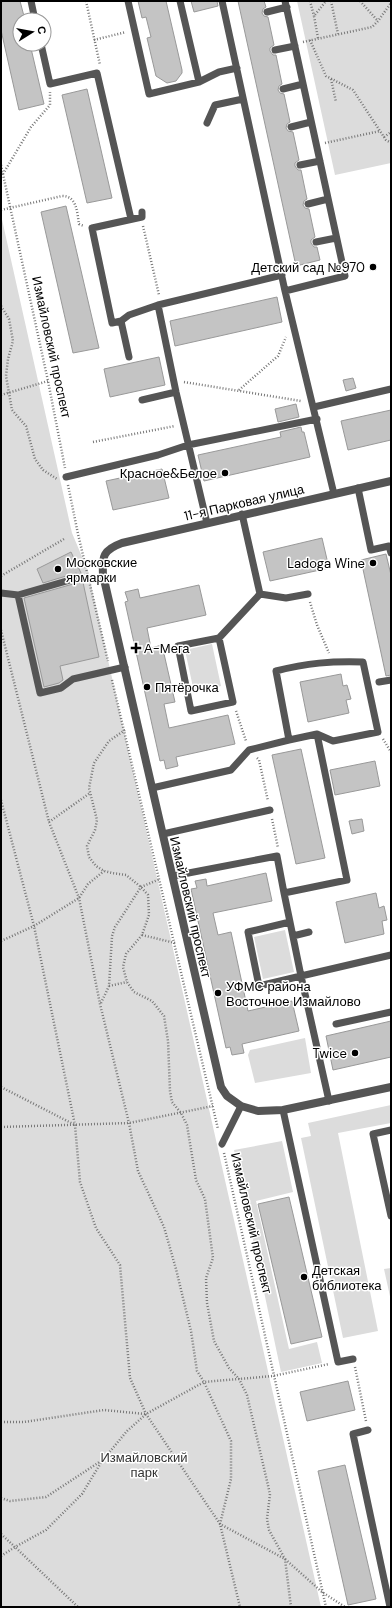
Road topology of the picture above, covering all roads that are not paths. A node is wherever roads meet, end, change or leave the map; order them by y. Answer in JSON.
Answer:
{"nodes":[{"id":1,"x":31,"y":1,"type":"edge"},
{"id":2,"x":128,"y":1,"type":"edge"},
{"id":3,"x":180,"y":1,"type":"edge"},
{"id":4,"x":222,"y":1,"type":"edge"},
{"id":5,"x":286,"y":4,"type":"edge"},
{"id":6,"x":33,"y":12,"type":"edge"},
{"id":7,"x":267,"y":12,"type":"dead end"},
{"id":8,"x":295,"y":45,"type":"junction"},
{"id":9,"x":275,"y":50,"type":"dead end"},
{"id":10,"x":43,"y":52,"type":"edge"},
{"id":11,"x":236,"y":68,"type":"junction"},
{"id":12,"x":199,"y":82,"type":"junction"},
{"id":13,"x":303,"y":84,"type":"junction"},
{"id":14,"x":283,"y":89,"type":"dead end"},
{"id":15,"x":243,"y":98,"type":"junction"},
{"id":16,"x":312,"y":122,"type":"junction"},
{"id":17,"x":207,"y":123,"type":"dead end"},
{"id":18,"x":292,"y":127,"type":"dead end"},
{"id":19,"x":320,"y":161,"type":"junction"},
{"id":20,"x":300,"y":165,"type":"dead end"},
{"id":21,"x":328,"y":199,"type":"junction"},
{"id":22,"x":308,"y":204,"type":"dead end"},
{"id":23,"x":142,"y":214,"type":"road end"},
{"id":24,"x":131,"y":220,"type":"junction"},
{"id":25,"x":336,"y":238,"type":"junction"},
{"id":26,"x":316,"y":242,"type":"dead end"},
{"id":27,"x":282,"y":275,"type":"junction"},
{"id":28,"x":285,"y":291,"type":"junction"},
{"id":29,"x":158,"y":306,"type":"junction"},
{"id":30,"x":121,"y":321,"type":"junction"},
{"id":31,"x":129,"y":357,"type":"dead end"},
{"id":32,"x":391,"y":389,"type":"edge"},
{"id":33,"x":176,"y":392,"type":"junction"},
{"id":34,"x":142,"y":400,"type":"dead end"},
{"id":35,"x":314,"y":405,"type":"junction"},
{"id":36,"x":317,"y":419,"type":"junction"},
{"id":37,"x":188,"y":445,"type":"junction"},
{"id":38,"x":66,"y":477,"type":"road end"},
{"id":39,"x":391,"y":481,"type":"edge"},
{"id":40,"x":358,"y":488,"type":"junction"},
{"id":41,"x":334,"y":494,"type":"junction"},
{"id":42,"x":242,"y":514,"type":"junction"},
{"id":43,"x":207,"y":523,"type":"junction"},
{"id":44,"x":105,"y":552,"type":"joint"},
{"id":45,"x":391,"y":553,"type":"edge"},
{"id":46,"x":77,"y":578,"type":"dead end"},
{"id":47,"x":1,"y":593,"type":"edge"},
{"id":48,"x":260,"y":594,"type":"junction"},
{"id":49,"x":308,"y":594,"type":"road end"},
{"id":50,"x":18,"y":595,"type":"junction"},
{"id":51,"x":219,"y":638,"type":"junction"},
{"id":52,"x":125,"y":667,"type":"junction"},
{"id":53,"x":391,"y":680,"type":"edge"},
{"id":54,"x":379,"y":682,"type":"dead end"},
{"id":55,"x":318,"y":734,"type":"junction"},
{"id":56,"x":290,"y":740,"type":"junction"},
{"id":57,"x":152,"y":788,"type":"junction"},
{"id":58,"x":270,"y":810,"type":"road end"},
{"id":59,"x":163,"y":834,"type":"junction"},
{"id":60,"x":172,"y":876,"type":"junction"},
{"id":61,"x":284,"y":893,"type":"junction"},
{"id":62,"x":290,"y":922,"type":"junction"},
{"id":63,"x":309,"y":932,"type":"dead end"},
{"id":64,"x":293,"y":936,"type":"junction"},
{"id":65,"x":391,"y":956,"type":"edge"},
{"id":66,"x":301,"y":976,"type":"junction"},
{"id":67,"x":391,"y":1012,"type":"edge"},
{"id":68,"x":336,"y":1024,"type":"dead end"},
{"id":69,"x":391,"y":1088,"type":"edge"},
{"id":70,"x":329,"y":1101,"type":"junction"},
{"id":71,"x":241,"y":1106,"type":"junction"},
{"id":72,"x":283,"y":1110,"type":"junction"},
{"id":73,"x":391,"y":1130,"type":"edge"},
{"id":74,"x":222,"y":1144,"type":"road end"},
{"id":75,"x":391,"y":1216,"type":"edge"},
{"id":76,"x":353,"y":1359,"type":"road end"},
{"id":77,"x":368,"y":1430,"type":"road end"},
{"id":78,"x":390,"y":1607,"type":"edge"}],
"edges":[{"from":1,"to":6,"type":"lane"},
{"from":2,"to":12,"type":"lane"},
{"from":3,"to":12,"type":"lane"},
{"from":4,"to":11,"type":"lane"},
{"from":5,"to":7,"type":"lane"},
{"from":5,"to":8,"type":"lane"},
{"from":8,"to":9,"type":"lane"},
{"from":8,"to":13,"type":"lane"},
{"from":10,"to":24,"type":"lane"},
{"from":11,"to":12,"type":"lane"},
{"from":11,"to":15,"type":"lane"},
{"from":13,"to":14,"type":"lane"},
{"from":13,"to":16,"type":"lane"},
{"from":15,"to":17,"type":"lane"},
{"from":15,"to":27,"type":"lane"},
{"from":16,"to":18,"type":"lane"},
{"from":16,"to":19,"type":"lane"},
{"from":19,"to":20,"type":"lane"},
{"from":19,"to":21,"type":"lane"},
{"from":21,"to":22,"type":"lane"},
{"from":21,"to":25,"type":"lane"},
{"from":23,"to":24,"type":"lane"},
{"from":24,"to":30,"type":"lane"},
{"from":25,"to":26,"type":"lane"},
{"from":25,"to":28,"type":"lane"},
{"from":27,"to":28,"type":"lane"},
{"from":27,"to":29,"type":"lane"},
{"from":28,"to":35,"type":"lane"},
{"from":29,"to":30,"type":"lane"},
{"from":29,"to":33,"type":"lane"},
{"from":30,"to":31,"type":"lane"},
{"from":32,"to":35,"type":"lane"},
{"from":33,"to":34,"type":"lane"},
{"from":33,"to":37,"type":"lane"},
{"from":35,"to":36,"type":"lane"},
{"from":36,"to":37,"type":"lane"},
{"from":36,"to":41,"type":"lane"},
{"from":37,"to":38,"type":"lane"},
{"from":37,"to":43,"type":"lane"},
{"from":39,"to":40,"type":"street","name":"11-я Парковая улица"},
{"from":40,"to":41,"type":"street","name":"11-я Парковая улица"},
{"from":40,"to":45,"type":"lane"},
{"from":41,"to":42,"type":"street","name":"11-я Парковая улица"},
{"from":42,"to":43,"type":"street","name":"11-я Парковая улица"},
{"from":42,"to":48,"type":"lane"},
{"from":43,"to":44,"type":"street","name":"11-я Парковая улица"},
{"from":44,"to":52,"type":"street","name":"Измайловский проспект"},
{"from":46,"to":50,"type":"lane"},
{"from":47,"to":50,"type":"lane"},
{"from":48,"to":49,"type":"lane"},
{"from":48,"to":51,"type":"lane"},
{"from":50,"to":52,"type":"lane"},
{"from":51,"to":51,"type":"lane"},
{"from":52,"to":57,"type":"street","name":"Измайловский проспект"},
{"from":53,"to":54,"type":"lane"},
{"from":55,"to":56,"type":"lane"},
{"from":55,"to":56,"type":"lane"},
{"from":55,"to":61,"type":"lane"},
{"from":56,"to":57,"type":"lane"},
{"from":57,"to":59,"type":"street","name":"Измайловский проспект"},
{"from":58,"to":59,"type":"lane"},
{"from":59,"to":60,"type":"street","name":"Измайловский проспект"},
{"from":60,"to":61,"type":"lane"},
{"from":60,"to":71,"type":"street","name":"Измайловский проспект"},
{"from":61,"to":62,"type":"lane"},
{"from":62,"to":64,"type":"lane"},
{"from":62,"to":66,"type":"lane"},
{"from":63,"to":64,"type":"lane"},
{"from":64,"to":66,"type":"lane"},
{"from":65,"to":66,"type":"lane"},
{"from":66,"to":70,"type":"lane"},
{"from":67,"to":68,"type":"lane"},
{"from":69,"to":70,"type":"street"},
{"from":70,"to":72,"type":"street"},
{"from":71,"to":72,"type":"street"},
{"from":71,"to":74,"type":"lane","name":"Измайловский проспект"},
{"from":72,"to":76,"type":"lane"},
{"from":73,"to":75,"type":"lane"},
{"from":77,"to":78,"type":"lane"}]}
